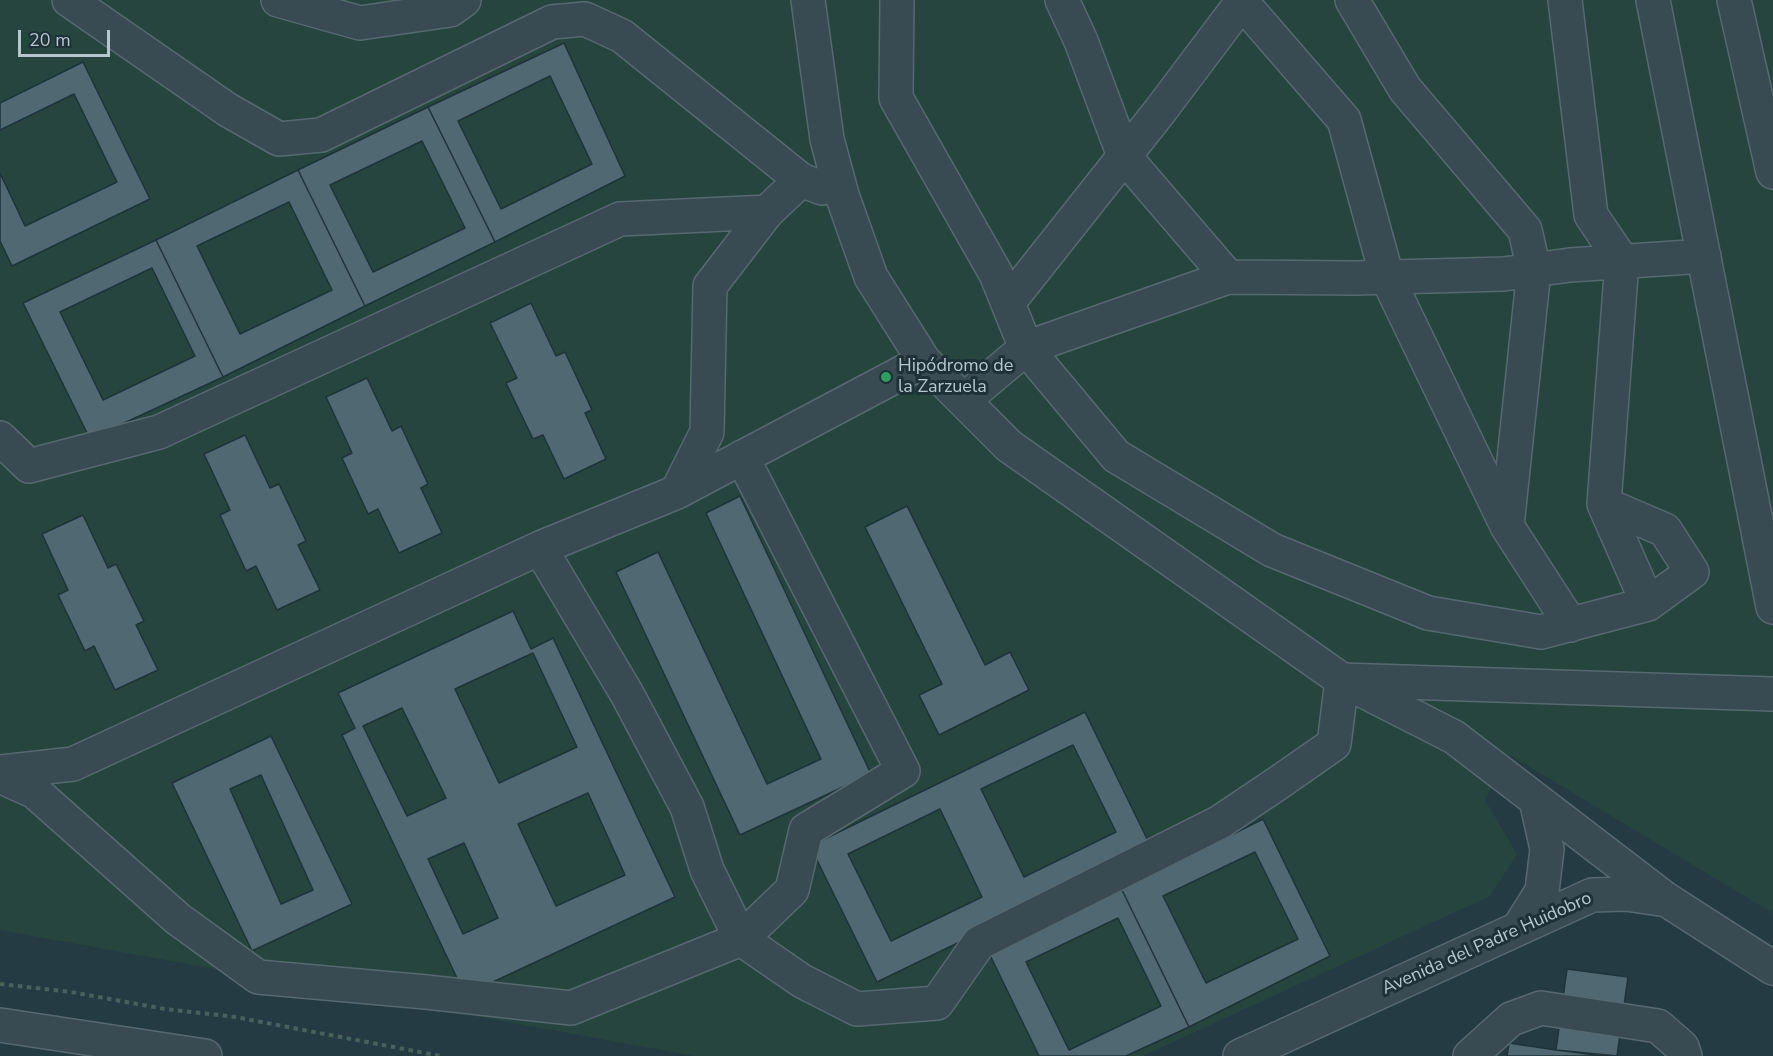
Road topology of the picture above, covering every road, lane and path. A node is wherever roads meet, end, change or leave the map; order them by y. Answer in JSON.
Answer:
{"nodes":[{"id":1,"x":69,"y":0,"type":"edge"},
{"id":2,"x":278,"y":0,"type":"edge"},
{"id":3,"x":464,"y":0,"type":"edge"},
{"id":4,"x":808,"y":0,"type":"edge"},
{"id":5,"x":897,"y":0,"type":"edge"},
{"id":6,"x":1062,"y":0,"type":"edge"},
{"id":7,"x":1352,"y":0,"type":"edge"},
{"id":8,"x":1565,"y":0,"type":"edge"},
{"id":9,"x":1653,"y":0,"type":"edge"},
{"id":10,"x":1734,"y":0,"type":"edge"},
{"id":11,"x":1241,"y":1,"type":"edge"},
{"id":12,"x":1124,"y":156,"type":"junction"},
{"id":13,"x":1773,"y":171,"type":"edge"},
{"id":14,"x":801,"y":180,"type":"junction"},
{"id":15,"x":842,"y":195,"type":"junction"},
{"id":16,"x":767,"y":212,"type":"junction"},
{"id":17,"x":1704,"y":256,"type":"junction"},
{"id":18,"x":1622,"y":261,"type":"junction"},
{"id":19,"x":1534,"y":270,"type":"junction"},
{"id":20,"x":1228,"y":277,"type":"junction"},
{"id":21,"x":1387,"y":277,"type":"junction"},
{"id":22,"x":1008,"y":303,"type":"junction"},
{"id":23,"x":1026,"y":348,"type":"junction"},
{"id":24,"x":924,"y":361,"type":"junction"},
{"id":25,"x":964,"y":400,"type":"junction"},
{"id":26,"x":0,"y":438,"type":"edge"},
{"id":27,"x":742,"y":457,"type":"junction"},
{"id":28,"x":677,"y":492,"type":"junction"},
{"id":29,"x":1604,"y":504,"type":"junction"},
{"id":30,"x":1507,"y":526,"type":"junction"},
{"id":31,"x":540,"y":548,"type":"junction"},
{"id":32,"x":1648,"y":604,"type":"junction"},
{"id":33,"x":1773,"y":607,"type":"edge"},
{"id":34,"x":1571,"y":625,"type":"junction"},
{"id":35,"x":1342,"y":680,"type":"junction"},
{"id":36,"x":1773,"y":694,"type":"edge"},
{"id":37,"x":0,"y":774,"type":"edge"},
{"id":38,"x":1536,"y":800,"type":"junction"},
{"id":39,"x":1667,"y":900,"type":"junction"},
{"id":40,"x":1520,"y":926,"type":"junction"},
{"id":41,"x":741,"y":939,"type":"junction"},
{"id":42,"x":1770,"y":968,"type":"edge"},
{"id":43,"x":0,"y":984,"type":"edge"},
{"id":44,"x":1387,"y":988,"type":"junction"},
{"id":45,"x":0,"y":1025,"type":"edge"},
{"id":46,"x":205,"y":1056,"type":"edge"},
{"id":47,"x":441,"y":1056,"type":"edge"},
{"id":48,"x":1240,"y":1056,"type":"edge"},
{"id":49,"x":1260,"y":1056,"type":"edge"},
{"id":50,"x":1470,"y":1056,"type":"edge"},
{"id":51,"x":1685,"y":1056,"type":"edge"}],
"edges":[{"from":1,"to":14,"type":"street"},
{"from":2,"to":3,"type":"street"},
{"from":4,"to":15,"type":"street"},
{"from":5,"to":22,"type":"street"},
{"from":6,"to":12,"type":"street"},
{"from":7,"to":19,"type":"street"},
{"from":8,"to":18,"type":"street"},
{"from":9,"to":17,"type":"street"},
{"from":10,"to":13,"type":"street"},
{"from":11,"to":12,"type":"street"},
{"from":11,"to":21,"type":"street"},
{"from":12,"to":20,"type":"street"},
{"from":12,"to":22,"type":"street"},
{"from":14,"to":15,"type":"street"},
{"from":14,"to":16,"type":"street"},
{"from":15,"to":24,"type":"street"},
{"from":16,"to":26,"type":"street"},
{"from":16,"to":28,"type":"street"},
{"from":17,"to":18,"type":"street"},
{"from":17,"to":33,"type":"street"},
{"from":18,"to":19,"type":"street"},
{"from":18,"to":29,"type":"street"},
{"from":19,"to":21,"type":"street"},
{"from":19,"to":30,"type":"street"},
{"from":20,"to":21,"type":"street"},
{"from":20,"to":23,"type":"street"},
{"from":21,"to":30,"type":"street"},
{"from":22,"to":23,"type":"street"},
{"from":23,"to":25,"type":"street"},
{"from":23,"to":34,"type":"street"},
{"from":24,"to":25,"type":"street"},
{"from":24,"to":27,"type":"street"},
{"from":25,"to":35,"type":"street"},
{"from":27,"to":28,"type":"street"},
{"from":27,"to":41,"type":"street"},
{"from":28,"to":31,"type":"street"},
{"from":29,"to":32,"type":"street"},
{"from":29,"to":32,"type":"street"},
{"from":30,"to":34,"type":"street"},
{"from":31,"to":37,"type":"street"},
{"from":31,"to":41,"type":"street"},
{"from":32,"to":34,"type":"street"},
{"from":35,"to":36,"type":"street"},
{"from":35,"to":38,"type":"street"},
{"from":35,"to":41,"type":"street"},
{"from":37,"to":41,"type":"street"},
{"from":38,"to":39,"type":"street"},
{"from":38,"to":40,"type":"street"},
{"from":39,"to":40,"type":"street","name":"Avenida del Padre Huidobro"},
{"from":39,"to":42,"type":"street","name":"Avenida del Padre Huidobro"},
{"from":40,"to":44,"type":"street","name":"Avenida del Padre Huidobro"},
{"from":43,"to":47,"type":"path"},
{"from":44,"to":48,"type":"street","name":"Avenida del Padre Huidobro"},
{"from":44,"to":49,"type":"street"},
{"from":45,"to":46,"type":"street"},
{"from":50,"to":51,"type":"street"}]}
